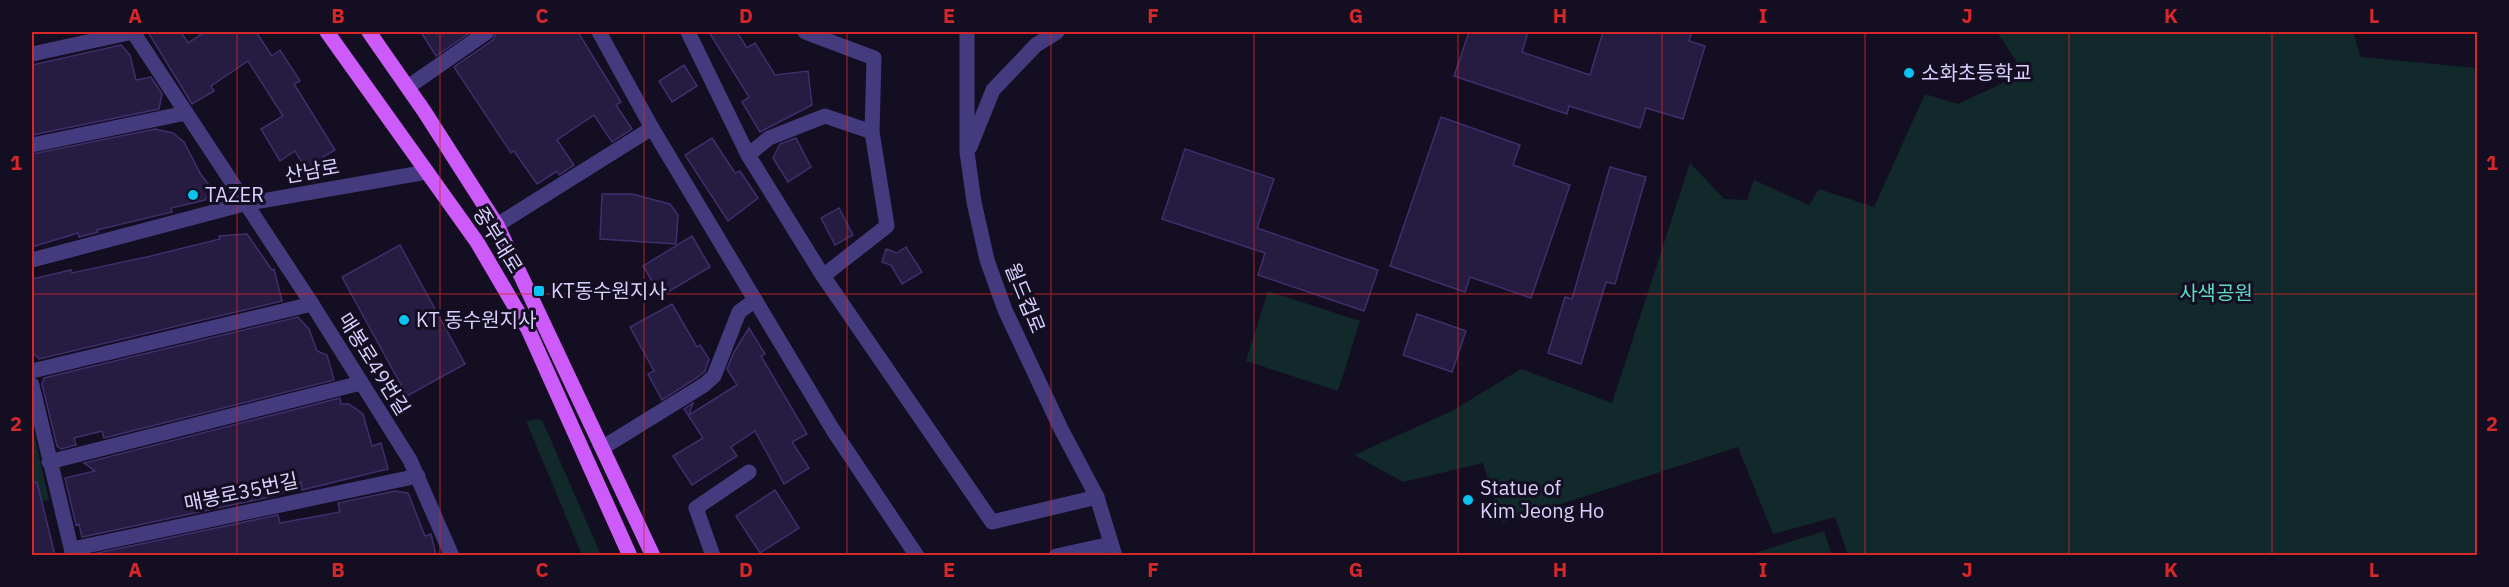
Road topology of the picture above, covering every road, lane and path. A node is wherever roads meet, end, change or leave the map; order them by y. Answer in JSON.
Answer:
{"nodes":[{"id":1,"x":133,"y":32,"type":"edge"},
{"id":2,"x":327,"y":32,"type":"edge"},
{"id":3,"x":369,"y":32,"type":"edge"},
{"id":4,"x":487,"y":32,"type":"edge"},
{"id":5,"x":600,"y":32,"type":"edge"},
{"id":6,"x":688,"y":32,"type":"edge"},
{"id":7,"x":805,"y":32,"type":"edge"},
{"id":8,"x":1057,"y":32,"type":"edge"},
{"id":9,"x":969,"y":34,"type":"edge"},
{"id":10,"x":32,"y":54,"type":"edge"},
{"id":11,"x":408,"y":87,"type":"junction"},
{"id":12,"x":186,"y":113,"type":"junction"},
{"id":13,"x":652,"y":128,"type":"junction"},
{"id":14,"x":872,"y":132,"type":"junction"},
{"id":15,"x":32,"y":145,"type":"edge"},
{"id":16,"x":967,"y":152,"type":"junction"},
{"id":17,"x":748,"y":155,"type":"junction"},
{"id":18,"x":427,"y":172,"type":"junction"},
{"id":19,"x":244,"y":204,"type":"junction"},
{"id":20,"x":497,"y":225,"type":"junction"},
{"id":21,"x":32,"y":260,"type":"edge"},
{"id":22,"x":824,"y":276,"type":"junction"},
{"id":23,"x":755,"y":300,"type":"junction"},
{"id":24,"x":312,"y":304,"type":"junction"},
{"id":25,"x":32,"y":371,"type":"edge"},
{"id":26,"x":361,"y":382,"type":"junction"},
{"id":27,"x":32,"y":385,"type":"edge"},
{"id":28,"x":602,"y":448,"type":"junction"},
{"id":29,"x":50,"y":462,"type":"junction"},
{"id":30,"x":749,"y":472,"type":"dead end"},
{"id":31,"x":418,"y":476,"type":"junction"},
{"id":32,"x":1097,"y":497,"type":"junction"},
{"id":33,"x":1113,"y":550,"type":"edge"},
{"id":34,"x":73,"y":552,"type":"edge"},
{"id":35,"x":452,"y":555,"type":"edge"},
{"id":36,"x":630,"y":555,"type":"edge"},
{"id":37,"x":653,"y":555,"type":"edge"},
{"id":38,"x":713,"y":555,"type":"edge"},
{"id":39,"x":917,"y":555,"type":"edge"},
{"id":40,"x":1056,"y":555,"type":"edge"}],
"edges":[{"from":1,"to":10,"type":"street"},
{"from":1,"to":12,"type":"street","name":"매봉로49번길"},
{"from":2,"to":18,"type":"main road","name":"중부대로"},
{"from":3,"to":11,"type":"main road","name":"중부대로"},
{"from":4,"to":11,"type":"street"},
{"from":5,"to":13,"type":"street"},
{"from":6,"to":17,"type":"street"},
{"from":7,"to":14,"type":"street"},
{"from":8,"to":16,"type":"street"},
{"from":9,"to":16,"type":"street","name":"월드컵로"},
{"from":11,"to":20,"type":"main road","name":"중부대로"},
{"from":12,"to":15,"type":"street"},
{"from":12,"to":19,"type":"street","name":"매봉로49번길"},
{"from":13,"to":20,"type":"street"},
{"from":13,"to":23,"type":"street"},
{"from":14,"to":17,"type":"street"},
{"from":14,"to":22,"type":"street"},
{"from":16,"to":32,"type":"street","name":"월드컵로"},
{"from":17,"to":22,"type":"street"},
{"from":18,"to":19,"type":"street","name":"산남로"},
{"from":18,"to":36,"type":"main road","name":"중부대로"},
{"from":19,"to":21,"type":"street","name":"산남로"},
{"from":19,"to":24,"type":"street","name":"매봉로49번길"},
{"from":20,"to":28,"type":"main road","name":"중부대로"},
{"from":22,"to":32,"type":"street"},
{"from":23,"to":28,"type":"street"},
{"from":23,"to":39,"type":"street"},
{"from":24,"to":25,"type":"street"},
{"from":24,"to":26,"type":"street","name":"매봉로49번길"},
{"from":26,"to":29,"type":"street"},
{"from":26,"to":31,"type":"street","name":"매봉로49번길"},
{"from":27,"to":29,"type":"street","name":"매봉로35번길"},
{"from":28,"to":37,"type":"main road","name":"중부대로"},
{"from":29,"to":34,"type":"street","name":"매봉로35번길"},
{"from":30,"to":38,"type":"street"},
{"from":31,"to":34,"type":"street","name":"매봉로35번길"},
{"from":31,"to":35,"type":"street","name":"매봉로49번길"},
{"from":32,"to":33,"type":"street","name":"월드컵로"},
{"from":33,"to":40,"type":"street"}]}
